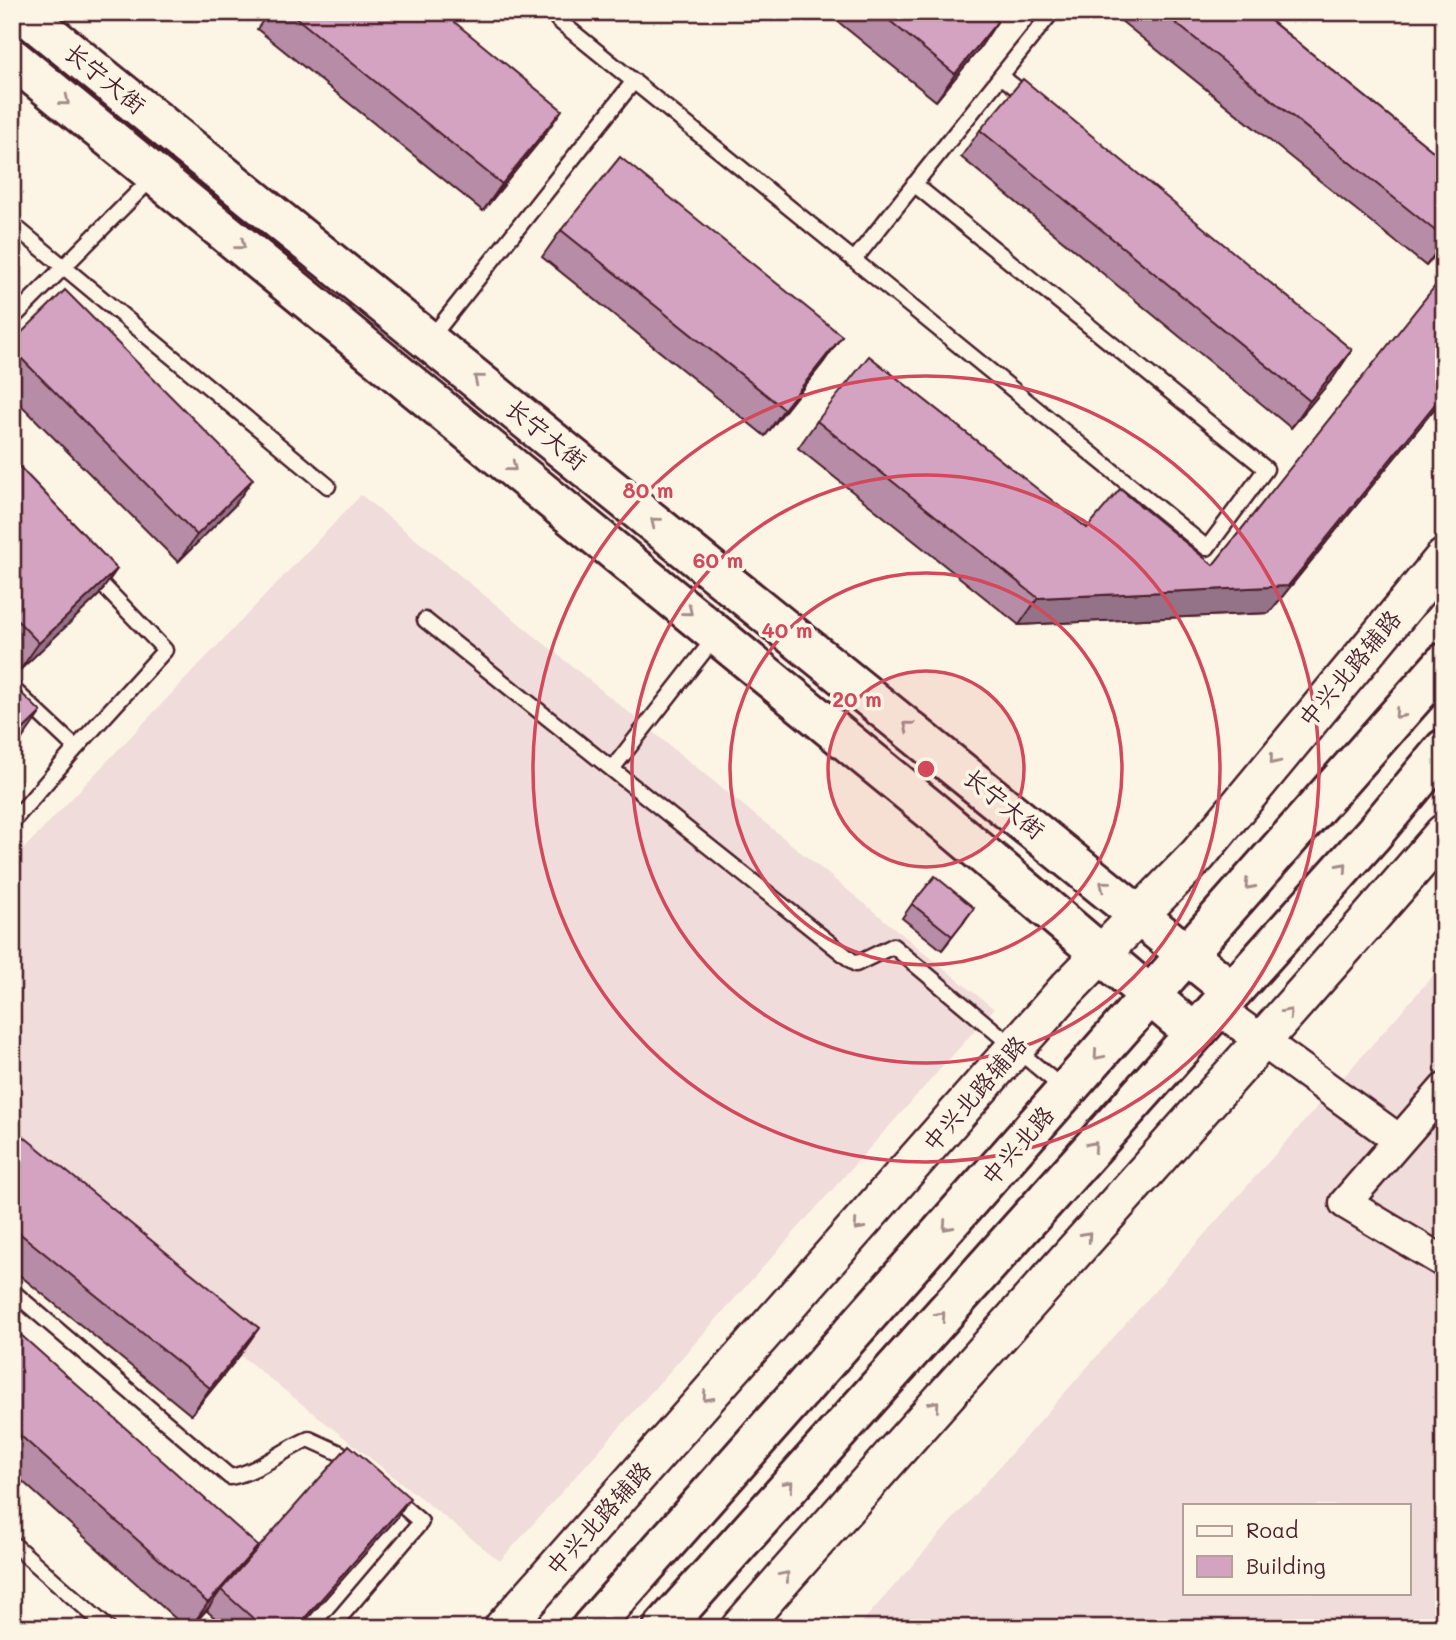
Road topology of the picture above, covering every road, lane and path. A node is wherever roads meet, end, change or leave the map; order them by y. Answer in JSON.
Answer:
{"nodes":[{"id":1,"x":22,"y":12,"type":"edge"},
{"id":2,"x":553,"y":12,"type":"edge"},
{"id":3,"x":1052,"y":12,"type":"edge"},
{"id":4,"x":12,"y":58,"type":"edge"},
{"id":5,"x":1001,"y":76,"type":"junction"},
{"id":6,"x":634,"y":81,"type":"junction"},
{"id":7,"x":1043,"y":110,"type":"edge"},
{"id":8,"x":155,"y":174,"type":"junction"},
{"id":9,"x":914,"y":184,"type":"junction"},
{"id":10,"x":12,"y":224,"type":"edge"},
{"id":11,"x":854,"y":260,"type":"junction"},
{"id":12,"x":65,"y":267,"type":"junction"},
{"id":13,"x":12,"y":319,"type":"edge"},
{"id":14,"x":429,"y":340,"type":"junction"},
{"id":15,"x":328,"y":486,"type":"dead end"},
{"id":16,"x":1444,"y":558,"type":"edge"},
{"id":17,"x":79,"y":561,"type":"edge"},
{"id":18,"x":425,"y":620,"type":"dead end"},
{"id":19,"x":717,"y":635,"type":"junction"},
{"id":20,"x":1444,"y":663,"type":"edge"},
{"id":21,"x":12,"y":688,"type":"edge"},
{"id":22,"x":76,"y":748,"type":"junction"},
{"id":23,"x":1444,"y":749,"type":"edge"},
{"id":24,"x":612,"y":769,"type":"junction"},
{"id":25,"x":12,"y":822,"type":"edge"},
{"id":26,"x":1444,"y":833,"type":"edge"},
{"id":27,"x":1139,"y":913,"type":"junction"},
{"id":28,"x":1101,"y":953,"type":"junction"},
{"id":29,"x":1188,"y":953,"type":"junction"},
{"id":30,"x":1151,"y":995,"type":"junction"},
{"id":31,"x":1214,"y":1011,"type":"junction"},
{"id":32,"x":1263,"y":1042,"type":"junction"},
{"id":33,"x":1015,"y":1048,"type":"junction"},
{"id":34,"x":1444,"y":1089,"type":"edge"},
{"id":35,"x":1066,"y":1091,"type":"junction"},
{"id":36,"x":1399,"y":1140,"type":"junction"},
{"id":37,"x":1444,"y":1262,"type":"edge"},
{"id":38,"x":12,"y":1291,"type":"edge"},
{"id":39,"x":12,"y":1543,"type":"edge"},
{"id":40,"x":108,"y":1628,"type":"edge"},
{"id":41,"x":331,"y":1628,"type":"edge"},
{"id":42,"x":503,"y":1628,"type":"edge"},
{"id":43,"x":591,"y":1628,"type":"edge"},
{"id":44,"x":663,"y":1628,"type":"edge"},
{"id":45,"x":740,"y":1628,"type":"edge"}],
"edges":[{"from":1,"to":14,"type":"main road","name":"长宁大街"},
{"from":2,"to":6,"type":"lane"},
{"from":3,"to":5,"type":"lane"},
{"from":4,"to":8,"type":"main road","name":"长宁大街","one_way":true},
{"from":5,"to":7,"type":"lane"},
{"from":5,"to":9,"type":"lane"},
{"from":6,"to":11,"type":"lane"},
{"from":6,"to":14,"type":"lane"},
{"from":8,"to":12,"type":"lane"},
{"from":8,"to":19,"type":"main road","name":"长宁大街","one_way":true},
{"from":9,"to":11,"type":"lane"},
{"from":9,"to":11,"type":"lane"},
{"from":10,"to":12,"type":"lane"},
{"from":12,"to":13,"type":"lane"},
{"from":12,"to":15,"type":"lane"},
{"from":27,"to":14,"type":"main road","name":"长宁大街","one_way":true},
{"from":16,"to":27,"type":"street","name":"中兴北路辅路","one_way":true},
{"from":17,"to":22,"type":"lane"},
{"from":18,"to":24,"type":"lane"},
{"from":19,"to":24,"type":"lane"},
{"from":19,"to":28,"type":"main road","name":"长宁大街"},
{"from":20,"to":29,"type":"main road","name":"中兴北路","one_way":true},
{"from":21,"to":22,"type":"lane"},
{"from":22,"to":25,"type":"lane"},
{"from":31,"to":23,"type":"main road","one_way":true},
{"from":24,"to":33,"type":"lane"},
{"from":32,"to":26,"type":"street","one_way":true},
{"from":27,"to":28,"type":"street","name":"中兴北路辅路"},
{"from":27,"to":29,"type":"main road","name":"长宁大街"},
{"from":28,"to":30,"type":"main road","name":"长宁大街"},
{"from":28,"to":33,"type":"street","name":"中兴北路辅路"},
{"from":29,"to":30,"type":"main road","name":"中兴北路"},
{"from":29,"to":31,"type":"main road","name":"长宁大街"},
{"from":30,"to":31,"type":"main road","name":"长宁大街"},
{"from":30,"to":35,"type":"main road","name":"中兴北路","one_way":true},
{"from":31,"to":32,"type":"street"},
{"from":44,"to":31,"type":"main road","one_way":true},
{"from":32,"to":36,"type":"street"},
{"from":45,"to":32,"type":"street","one_way":true},
{"from":33,"to":35,"type":"lane"},
{"from":33,"to":42,"type":"street","name":"中兴北路辅路","one_way":true},
{"from":34,"to":36,"type":"street"},
{"from":35,"to":43,"type":"main road","name":"中兴北路","one_way":true},
{"from":36,"to":37,"type":"street"},
{"from":38,"to":41,"type":"lane"},
{"from":39,"to":40,"type":"lane"}]}
